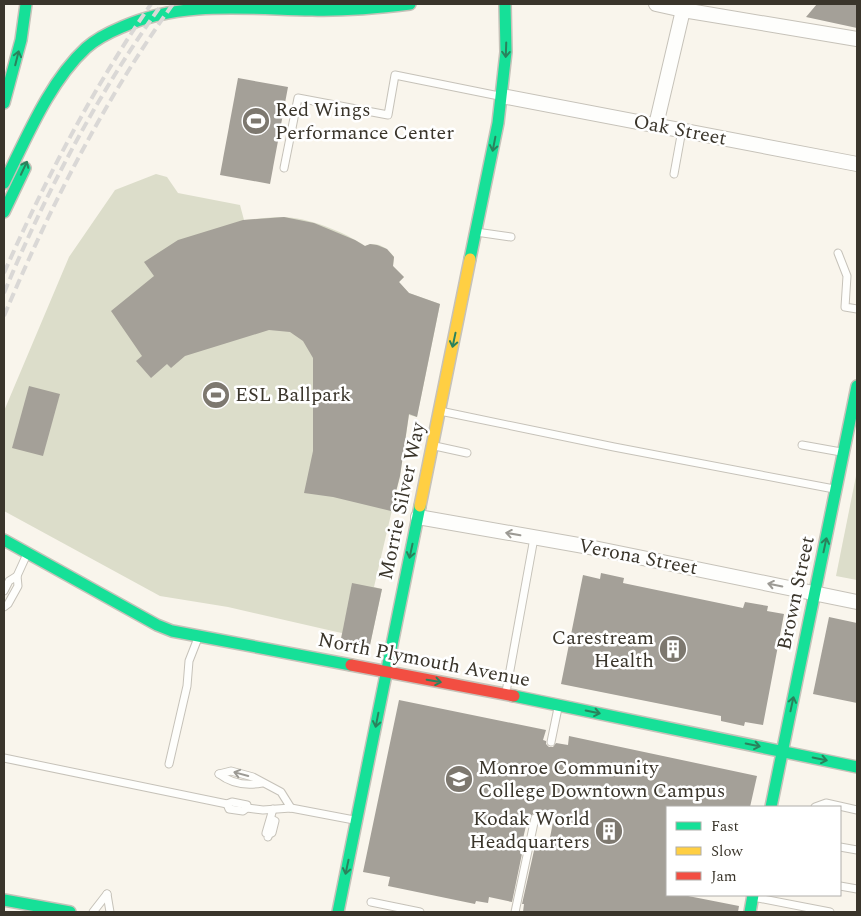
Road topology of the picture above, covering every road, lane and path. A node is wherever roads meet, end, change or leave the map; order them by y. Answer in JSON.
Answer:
{"nodes":[{"id":1,"x":410,"y":4,"type":"edge"},
{"id":2,"x":505,"y":4,"type":"edge"},
{"id":3,"x":656,"y":4,"type":"edge"},
{"id":4,"x":26,"y":8,"type":"edge"},
{"id":5,"x":683,"y":10,"type":"junction"},
{"id":6,"x":857,"y":39,"type":"edge"},
{"id":7,"x":87,"y":47,"type":"junction"},
{"id":8,"x":502,"y":96,"type":"junction"},
{"id":9,"x":4,"y":103,"type":"edge"},
{"id":10,"x":656,"y":125,"type":"junction"},
{"id":11,"x":682,"y":130,"type":"junction"},
{"id":12,"x":857,"y":164,"type":"edge"},
{"id":13,"x":284,"y":168,"type":"dead end"},
{"id":14,"x":674,"y":174,"type":"dead end"},
{"id":15,"x":4,"y":182,"type":"edge"},
{"id":16,"x":4,"y":212,"type":"edge"},
{"id":17,"x":476,"y":232,"type":"junction"},
{"id":18,"x":510,"y":237,"type":"dead end"},
{"id":19,"x":838,"y":253,"type":"dead end"},
{"id":20,"x":857,"y":309,"type":"edge"},
{"id":21,"x":857,"y":386,"type":"edge"},
{"id":22,"x":440,"y":410,"type":"junction"},
{"id":23,"x":802,"y":444,"type":"dead end"},
{"id":24,"x":433,"y":446,"type":"junction"},
{"id":25,"x":844,"y":452,"type":"junction"},
{"id":26,"x":466,"y":453,"type":"dead end"},
{"id":27,"x":836,"y":490,"type":"junction"},
{"id":28,"x":418,"y":517,"type":"junction"},
{"id":29,"x":534,"y":538,"type":"junction"},
{"id":30,"x":4,"y":540,"type":"edge"},
{"id":31,"x":27,"y":552,"type":"junction"},
{"id":32,"x":17,"y":576,"type":"junction"},
{"id":33,"x":4,"y":591,"type":"edge"},
{"id":34,"x":815,"y":593,"type":"junction"},
{"id":35,"x":857,"y":602,"type":"edge"},
{"id":36,"x":4,"y":607,"type":"edge"},
{"id":37,"x":198,"y":636,"type":"junction"},
{"id":38,"x":386,"y":672,"type":"junction"},
{"id":39,"x":506,"y":694,"type":"junction"},
{"id":40,"x":558,"y":705,"type":"junction"},
{"id":41,"x":551,"y":742,"type":"dead end"},
{"id":42,"x":782,"y":751,"type":"junction"},
{"id":43,"x":4,"y":758,"type":"edge"},
{"id":44,"x":169,"y":764,"type":"dead end"},
{"id":45,"x":857,"y":767,"type":"edge"},
{"id":46,"x":262,"y":783,"type":"junction"},
{"id":47,"x":771,"y":806,"type":"edge"},
{"id":48,"x":818,"y":806,"type":"edge"},
{"id":49,"x":839,"y":806,"type":"edge"},
{"id":50,"x":841,"y":806,"type":"edge"},
{"id":51,"x":291,"y":808,"type":"junction"},
{"id":52,"x":273,"y":809,"type":"junction"},
{"id":53,"x":857,"y":810,"type":"edge"},
{"id":54,"x":535,"y":818,"type":"dead end"},
{"id":55,"x":356,"y":821,"type":"junction"},
{"id":56,"x":268,"y":835,"type":"dead end"},
{"id":57,"x":841,"y":847,"type":"edge"},
{"id":58,"x":857,"y":850,"type":"edge"},
{"id":59,"x":841,"y":886,"type":"edge"},
{"id":60,"x":857,"y":889,"type":"edge"},
{"id":61,"x":753,"y":896,"type":"edge"},
{"id":62,"x":4,"y":900,"type":"edge"},
{"id":63,"x":371,"y":902,"type":"dead end"},
{"id":64,"x":70,"y":912,"type":"edge"},
{"id":65,"x":93,"y":912,"type":"edge"},
{"id":66,"x":110,"y":912,"type":"edge"},
{"id":67,"x":338,"y":912,"type":"edge"},
{"id":68,"x":420,"y":912,"type":"edge"},
{"id":69,"x":515,"y":912,"type":"edge"},
{"id":70,"x":750,"y":912,"type":"edge"},
{"id":71,"x":830,"y":912,"type":"edge"}],
"edges":[{"from":1,"to":7,"type":"main road"},
{"from":2,"to":8,"type":"main road","name":"Morrie Silver Way","one_way":true},
{"from":3,"to":5,"type":"street"},
{"from":9,"to":4,"type":"main road","one_way":true},
{"from":5,"to":6,"type":"street"},
{"from":5,"to":10,"type":"street"},
{"from":7,"to":15,"type":"main road"},
{"from":16,"to":7,"type":"main road","one_way":true},
{"from":8,"to":10,"type":"street","name":"Oak Street"},
{"from":8,"to":13,"type":"lane"},
{"from":8,"to":17,"type":"main road","name":"Morrie Silver Way","one_way":true},
{"from":10,"to":11,"type":"street","name":"Oak Street"},
{"from":11,"to":12,"type":"street","name":"Oak Street"},
{"from":11,"to":14,"type":"lane"},
{"from":17,"to":18,"type":"lane"},
{"from":17,"to":22,"type":"main road","name":"Morrie Silver Way","one_way":true},
{"from":19,"to":20,"type":"lane"},
{"from":21,"to":25,"type":"main road","name":"Brown Street"},
{"from":22,"to":24,"type":"main road","name":"Morrie Silver Way"},
{"from":22,"to":27,"type":"lane"},
{"from":23,"to":25,"type":"lane"},
{"from":24,"to":26,"type":"lane"},
{"from":24,"to":28,"type":"main road","name":"Morrie Silver Way"},
{"from":25,"to":27,"type":"main road","name":"Brown Street"},
{"from":34,"to":27,"type":"main road","name":"Brown Street","one_way":true},
{"from":29,"to":28,"type":"street","name":"Verona Street","one_way":true},
{"from":28,"to":38,"type":"main road","name":"Morrie Silver Way","one_way":true},
{"from":34,"to":29,"type":"street","name":"Verona Street","one_way":true},
{"from":29,"to":39,"type":"lane"},
{"from":30,"to":31,"type":"main road","name":"North Plymouth Avenue"},
{"from":31,"to":32,"type":"lane"},
{"from":31,"to":37,"type":"main road","name":"North Plymouth Avenue"},
{"from":32,"to":33,"type":"lane"},
{"from":32,"to":36,"type":"lane"},
{"from":34,"to":35,"type":"street","name":"Verona Street"},
{"from":42,"to":34,"type":"main road","name":"Brown Street","one_way":true},
{"from":37,"to":38,"type":"main road","name":"North Plymouth Avenue"},
{"from":37,"to":44,"type":"lane"},
{"from":38,"to":39,"type":"main road","name":"North Plymouth Avenue","one_way":true},
{"from":38,"to":55,"type":"main road","name":"Morrie Silver Way","one_way":true},
{"from":39,"to":40,"type":"main road","name":"North Plymouth Avenue"},
{"from":40,"to":41,"type":"lane"},
{"from":40,"to":42,"type":"main road","name":"North Plymouth Avenue","one_way":true},
{"from":42,"to":45,"type":"main road","name":"North Plymouth Avenue","one_way":true},
{"from":42,"to":47,"type":"main road","name":"Brown Street"},
{"from":43,"to":52,"type":"lane"},
{"from":46,"to":46,"type":"lane","one_way":true},
{"from":46,"to":51,"type":"lane"},
{"from":48,"to":49,"type":"lane"},
{"from":50,"to":53,"type":"lane"},
{"from":51,"to":52,"type":"lane"},
{"from":51,"to":55,"type":"lane"},
{"from":52,"to":56,"type":"lane"},
{"from":54,"to":69,"type":"lane"},
{"from":55,"to":67,"type":"main road","name":"Morrie Silver Way","one_way":true},
{"from":57,"to":58,"type":"lane"},
{"from":59,"to":60,"type":"lane"},
{"from":61,"to":70,"type":"main road"},
{"from":61,"to":71,"type":"lane"},
{"from":62,"to":64,"type":"main road"},
{"from":63,"to":68,"type":"lane"},
{"from":65,"to":66,"type":"lane"}]}
